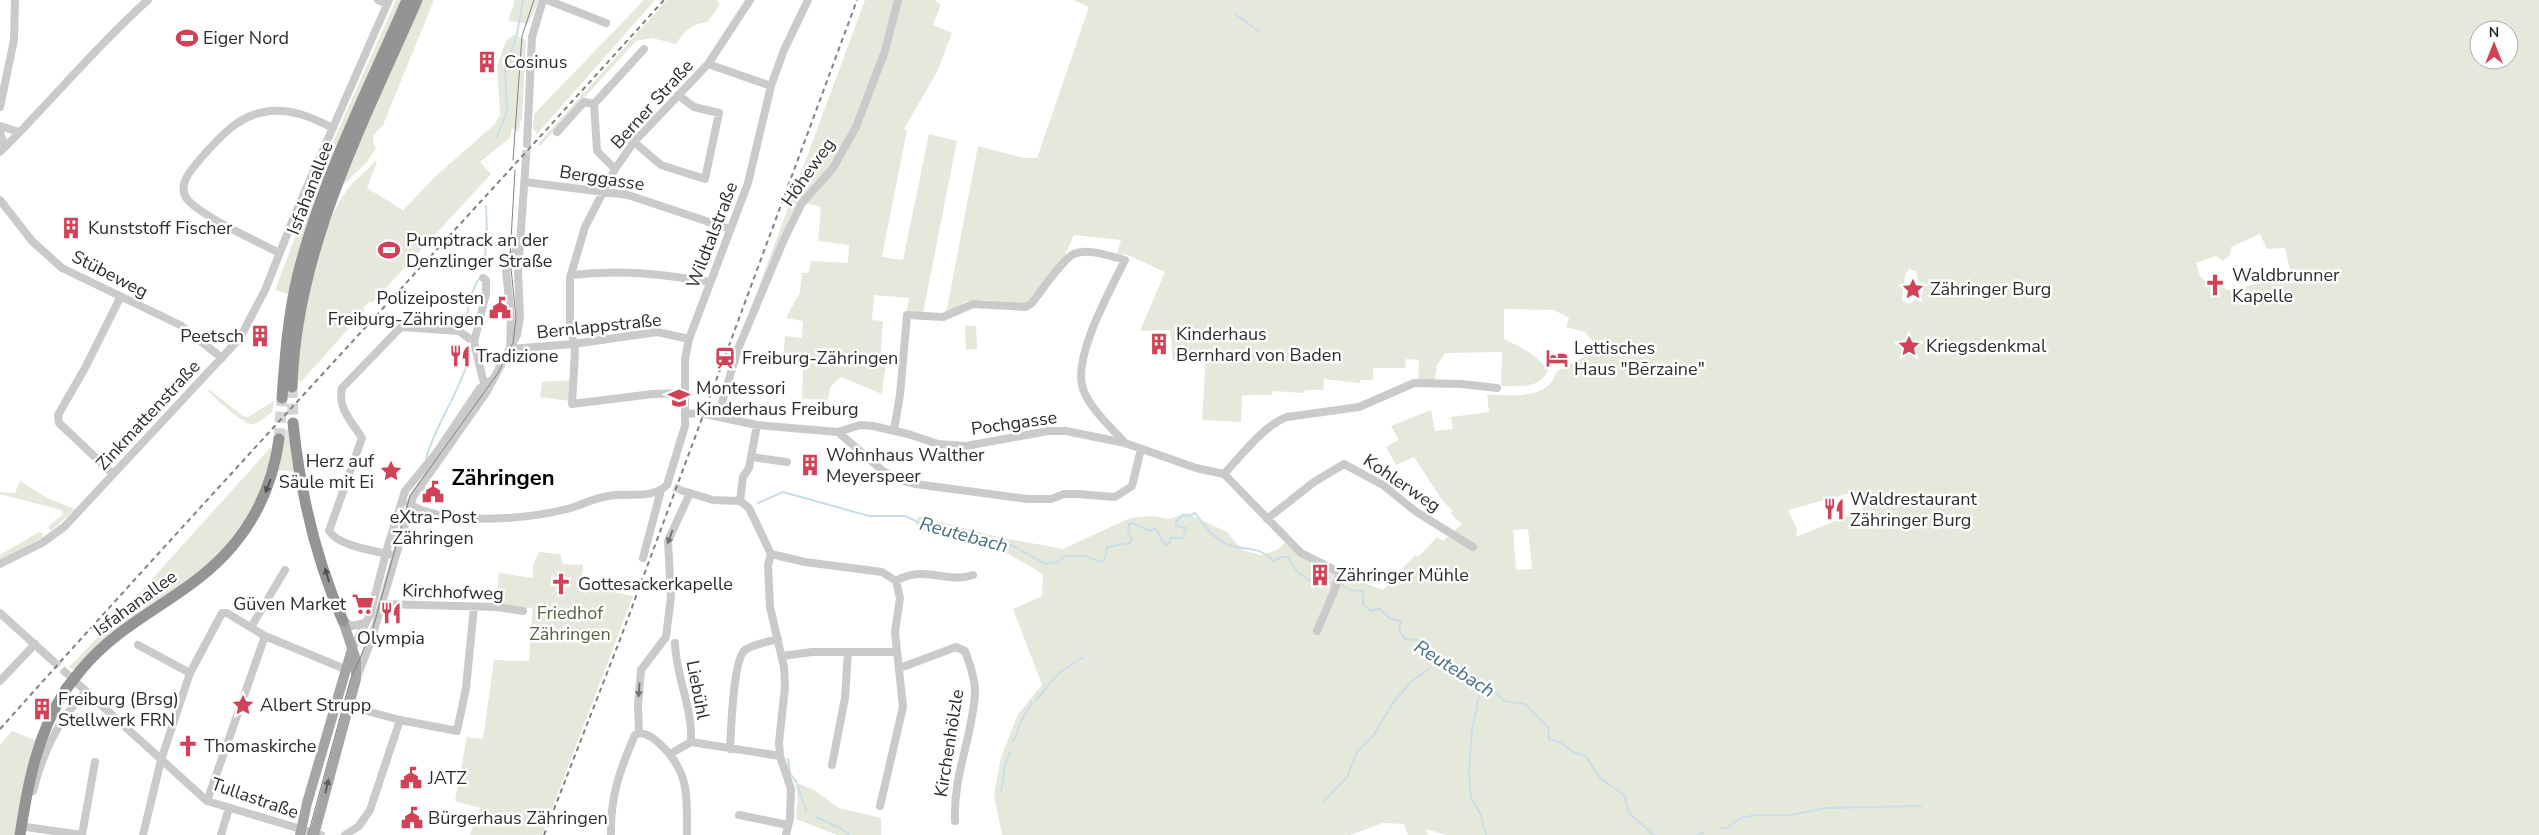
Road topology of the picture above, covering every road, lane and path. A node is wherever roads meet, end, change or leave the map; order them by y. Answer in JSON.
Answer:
{"nodes":[{"id":1,"x":15,"y":0,"type":"edge"},
{"id":2,"x":148,"y":0,"type":"edge"},
{"id":3,"x":378,"y":0,"type":"edge"},
{"id":4,"x":407,"y":0,"type":"edge"},
{"id":5,"x":417,"y":0,"type":"edge"},
{"id":6,"x":543,"y":0,"type":"edge"},
{"id":7,"x":548,"y":0,"type":"edge"},
{"id":8,"x":750,"y":0,"type":"edge"},
{"id":9,"x":808,"y":0,"type":"edge"},
{"id":10,"x":898,"y":0,"type":"edge"},
{"id":11,"x":388,"y":2,"type":"edge"},
{"id":12,"x":606,"y":23,"type":"dead end"},
{"id":13,"x":644,"y":49,"type":"dead end"},
{"id":14,"x":708,"y":64,"type":"junction"},
{"id":15,"x":771,"y":86,"type":"junction"},
{"id":16,"x":678,"y":95,"type":"junction"},
{"id":17,"x":594,"y":104,"type":"junction"},
{"id":18,"x":0,"y":107,"type":"edge"},
{"id":19,"x":30,"y":122,"type":"junction"},
{"id":20,"x":0,"y":126,"type":"edge"},
{"id":21,"x":333,"y":128,"type":"junction"},
{"id":22,"x":16,"y":131,"type":"junction"},
{"id":23,"x":557,"y":132,"type":"dead end"},
{"id":24,"x":0,"y":133,"type":"edge"},
{"id":25,"x":634,"y":142,"type":"junction"},
{"id":26,"x":527,"y":144,"type":"tunnel mouth"},
{"id":27,"x":2,"y":149,"type":"edge"},
{"id":28,"x":526,"y":158,"type":"tunnel mouth"},
{"id":29,"x":615,"y":169,"type":"junction"},
{"id":30,"x":525,"y":182,"type":"junction"},
{"id":31,"x":604,"y":190,"type":"junction"},
{"id":32,"x":0,"y":200,"type":"edge"},
{"id":33,"x":730,"y":229,"type":"junction"},
{"id":34,"x":520,"y":243,"type":"junction"},
{"id":35,"x":279,"y":253,"type":"junction"},
{"id":36,"x":507,"y":266,"type":"junction"},
{"id":37,"x":518,"y":272,"type":"junction"},
{"id":38,"x":570,"y":275,"type":"junction"},
{"id":39,"x":483,"y":278,"type":"dead end"},
{"id":40,"x":710,"y":282,"type":"junction"},
{"id":41,"x":120,"y":298,"type":"junction"},
{"id":42,"x":689,"y":339,"type":"junction"},
{"id":43,"x":474,"y":342,"type":"junction"},
{"id":44,"x":573,"y":344,"type":"junction"},
{"id":45,"x":510,"y":349,"type":"junction"},
{"id":46,"x":222,"y":358,"type":"junction"},
{"id":47,"x":292,"y":387,"type":"tunnel mouth"},
{"id":48,"x":1497,"y":388,"type":"dead end"},
{"id":49,"x":485,"y":389,"type":"junction"},
{"id":50,"x":686,"y":393,"type":"junction"},
{"id":51,"x":282,"y":398,"type":"tunnel mouth"},
{"id":52,"x":686,"y":414,"type":"junction"},
{"id":53,"x":718,"y":416,"type":"junction"},
{"id":54,"x":293,"y":423,"type":"tunnel mouth"},
{"id":55,"x":757,"y":425,"type":"junction"},
{"id":56,"x":894,"y":430,"type":"junction"},
{"id":57,"x":838,"y":432,"type":"junction"},
{"id":58,"x":279,"y":439,"type":"tunnel mouth"},
{"id":59,"x":1125,"y":443,"type":"junction"},
{"id":60,"x":1141,"y":449,"type":"junction"},
{"id":61,"x":752,"y":457,"type":"junction"},
{"id":62,"x":787,"y":462,"type":"dead end"},
{"id":63,"x":113,"y":474,"type":"junction"},
{"id":64,"x":1224,"y":474,"type":"junction"},
{"id":65,"x":667,"y":487,"type":"junction"},
{"id":66,"x":402,"y":500,"type":"junction"},
{"id":67,"x":740,"y":501,"type":"junction"},
{"id":68,"x":411,"y":506,"type":"junction"},
{"id":69,"x":1267,"y":519,"type":"junction"},
{"id":70,"x":1473,"y":547,"type":"dead end"},
{"id":71,"x":386,"y":554,"type":"junction"},
{"id":72,"x":771,"y":554,"type":"junction"},
{"id":73,"x":396,"y":556,"type":"junction"},
{"id":74,"x":643,"y":558,"type":"dead end"},
{"id":75,"x":0,"y":564,"type":"edge"},
{"id":76,"x":285,"y":570,"type":"dead end"},
{"id":77,"x":973,"y":575,"type":"dead end"},
{"id":78,"x":896,"y":581,"type":"junction"},
{"id":79,"x":382,"y":604,"type":"junction"},
{"id":80,"x":474,"y":607,"type":"junction"},
{"id":81,"x":523,"y":611,"type":"dead end"},
{"id":82,"x":0,"y":613,"type":"edge"},
{"id":83,"x":343,"y":621,"type":"junction"},
{"id":84,"x":365,"y":623,"type":"junction"},
{"id":85,"x":251,"y":627,"type":"junction"},
{"id":86,"x":1317,"y":631,"type":"dead end"},
{"id":87,"x":265,"y":636,"type":"junction"},
{"id":88,"x":358,"y":636,"type":"junction"},
{"id":89,"x":778,"y":639,"type":"junction"},
{"id":90,"x":35,"y":644,"type":"junction"},
{"id":91,"x":675,"y":644,"type":"dead end"},
{"id":92,"x":138,"y":645,"type":"dead end"},
{"id":93,"x":370,"y":645,"type":"junction"},
{"id":94,"x":352,"y":649,"type":"junction"},
{"id":95,"x":848,"y":652,"type":"junction"},
{"id":96,"x":896,"y":652,"type":"junction"},
{"id":97,"x":782,"y":656,"type":"junction"},
{"id":98,"x":53,"y":661,"type":"tunnel mouth"},
{"id":99,"x":900,"y":668,"type":"junction"},
{"id":100,"x":345,"y":669,"type":"junction"},
{"id":101,"x":190,"y":673,"type":"junction"},
{"id":102,"x":356,"y":679,"type":"junction"},
{"id":103,"x":0,"y":680,"type":"edge"},
{"id":104,"x":78,"y":684,"type":"dead end"},
{"id":105,"x":86,"y":691,"type":"junction"},
{"id":106,"x":348,"y":706,"type":"junction"},
{"id":107,"x":400,"y":720,"type":"junction"},
{"id":108,"x":639,"y":733,"type":"junction"},
{"id":109,"x":691,"y":742,"type":"junction"},
{"id":110,"x":730,"y":748,"type":"junction"},
{"id":111,"x":670,"y":754,"type":"junction"},
{"id":112,"x":780,"y":756,"type":"junction"},
{"id":113,"x":161,"y":760,"type":"junction"},
{"id":114,"x":95,"y":762,"type":"dead end"},
{"id":115,"x":832,"y":765,"type":"dead end"},
{"id":116,"x":207,"y":801,"type":"junction"},
{"id":117,"x":880,"y":806,"type":"dead end"},
{"id":118,"x":229,"y":808,"type":"junction"},
{"id":119,"x":738,"y":815,"type":"dead end"},
{"id":120,"x":956,"y":821,"type":"dead end"},
{"id":121,"x":788,"y":825,"type":"junction"},
{"id":122,"x":24,"y":832,"type":"edge"},
{"id":123,"x":300,"y":832,"type":"edge"},
{"id":124,"x":82,"y":835,"type":"edge"},
{"id":125,"x":143,"y":835,"type":"edge"},
{"id":126,"x":221,"y":835,"type":"edge"},
{"id":127,"x":317,"y":835,"type":"edge"},
{"id":128,"x":345,"y":835,"type":"edge"},
{"id":129,"x":611,"y":835,"type":"edge"},
{"id":130,"x":687,"y":835,"type":"edge"},
{"id":131,"x":786,"y":835,"type":"edge"}],
"edges":[{"from":1,"to":18,"type":"street"},
{"from":2,"to":19,"type":"street"},
{"from":3,"to":11,"type":"street"},
{"from":4,"to":51,"type":"highway","name":"Isfahanallee"},
{"from":5,"to":47,"type":"highway","name":"Isfahanallee"},
{"from":6,"to":26,"type":"street"},
{"from":7,"to":12,"type":"street"},
{"from":8,"to":14,"type":"street","name":"Berner Straße"},
{"from":9,"to":15,"type":"street","name":"Wildtalstraße"},
{"from":10,"to":53,"type":"street","name":"Höheweg"},
{"from":11,"to":21,"type":"street","name":"Zinkmattenstraße"},
{"from":13,"to":17,"type":"street"},
{"from":14,"to":15,"type":"street","name":"Berner Straße"},
{"from":14,"to":16,"type":"street","name":"Berner Straße"},
{"from":15,"to":33,"type":"street","name":"Wildtalstraße"},
{"from":16,"to":25,"type":"street","name":"Berner Straße"},
{"from":16,"to":25,"type":"street"},
{"from":17,"to":23,"type":"street"},
{"from":17,"to":29,"type":"street"},
{"from":19,"to":22,"type":"street"},
{"from":19,"to":27,"type":"street"},
{"from":20,"to":22,"type":"street"},
{"from":21,"to":35,"type":"street","name":"Zinkmattenstraße"},
{"from":21,"to":35,"type":"street"},
{"from":22,"to":27,"type":"street"},
{"from":24,"to":27,"type":"street"},
{"from":25,"to":29,"type":"street","name":"Berner Straße"},
{"from":28,"to":30,"type":"street"},
{"from":29,"to":31,"type":"street","name":"Berner Straße"},
{"from":30,"to":31,"type":"street","name":"Berggasse"},
{"from":30,"to":34,"type":"street"},
{"from":31,"to":33,"type":"street","name":"Berggasse"},
{"from":31,"to":38,"type":"street","name":"Berner Straße"},
{"from":32,"to":41,"type":"street","name":"Stübeweg"},
{"from":33,"to":40,"type":"street","name":"Wildtalstraße"},
{"from":34,"to":36,"type":"street"},
{"from":34,"to":37,"type":"street"},
{"from":35,"to":46,"type":"street","name":"Zinkmattenstraße"},
{"from":36,"to":37,"type":"street"},
{"from":36,"to":45,"type":"street"},
{"from":37,"to":45,"type":"street"},
{"from":38,"to":40,"type":"street"},
{"from":38,"to":44,"type":"street","name":"Berner Straße"},
{"from":39,"to":43,"type":"street"},
{"from":40,"to":42,"type":"street","name":"Wildtalstraße"},
{"from":41,"to":46,"type":"street","name":"Stübeweg"},
{"from":41,"to":63,"type":"street"},
{"from":42,"to":44,"type":"street","name":"Bernlappstraße"},
{"from":42,"to":50,"type":"street","name":"Wildtalstraße"},
{"from":43,"to":49,"type":"street"},
{"from":43,"to":71,"type":"street"},
{"from":44,"to":45,"type":"street","name":"Bernlappstraße"},
{"from":44,"to":50,"type":"street","name":"Berner Straße"},
{"from":45,"to":49,"type":"street"},
{"from":46,"to":63,"type":"street","name":"Zinkmattenstraße"},
{"from":48,"to":64,"type":"street"},
{"from":49,"to":66,"type":"street"},
{"from":49,"to":68,"type":"street"},
{"from":50,"to":52,"type":"street","name":"Wildtalstraße"},
{"from":52,"to":53,"type":"street","name":"Pochgasse"},
{"from":52,"to":65,"type":"street","name":"Wildtalstraße"},
{"from":53,"to":55,"type":"street","name":"Pochgasse"},
{"from":83,"to":54,"type":"highway","one_way":true},
{"from":55,"to":57,"type":"street","name":"Pochgasse"},
{"from":55,"to":61,"type":"street"},
{"from":56,"to":57,"type":"street","name":"Pochgasse"},
{"from":56,"to":59,"type":"street","name":"Pochgasse"},
{"from":56,"to":59,"type":"street"},
{"from":57,"to":60,"type":"street"},
{"from":58,"to":122,"type":"highway","name":"Isfahanallee","one_way":true,"bridge":true},
{"from":59,"to":60,"type":"street","name":"Pochgasse"},
{"from":60,"to":64,"type":"street","name":"Pochgasse"},
{"from":61,"to":62,"type":"street"},
{"from":61,"to":67,"type":"street"},
{"from":63,"to":75,"type":"street","name":"Zinkmattenstraße"},
{"from":64,"to":69,"type":"street"},
{"from":65,"to":68,"type":"street"},
{"from":65,"to":74,"type":"street","name":"Wildtalstraße"},
{"from":66,"to":68,"type":"street"},
{"from":66,"to":71,"type":"street"},
{"from":67,"to":72,"type":"street"},
{"from":67,"to":108,"type":"street","one_way":true},
{"from":68,"to":73,"type":"street"},
{"from":69,"to":70,"type":"street","name":"Kohlerweg"},
{"from":69,"to":86,"type":"street"},
{"from":71,"to":73,"type":"street"},
{"from":71,"to":84,"type":"street"},
{"from":72,"to":78,"type":"street"},
{"from":72,"to":89,"type":"street"},
{"from":73,"to":79,"type":"street"},
{"from":76,"to":85,"type":"street"},
{"from":77,"to":78,"type":"street"},
{"from":78,"to":96,"type":"street"},
{"from":79,"to":80,"type":"street","name":"Kirchhofweg"},
{"from":79,"to":93,"type":"street"},
{"from":80,"to":81,"type":"street","name":"Kirchhofweg"},
{"from":80,"to":107,"type":"street"},
{"from":82,"to":90,"type":"street"},
{"from":83,"to":84,"type":"street"},
{"from":83,"to":94,"type":"main road"},
{"from":84,"to":88,"type":"street"},
{"from":85,"to":87,"type":"street"},
{"from":85,"to":101,"type":"street"},
{"from":87,"to":100,"type":"street"},
{"from":87,"to":116,"type":"street"},
{"from":88,"to":93,"type":"street"},
{"from":88,"to":94,"type":"street"},
{"from":89,"to":97,"type":"street"},
{"from":89,"to":110,"type":"street"},
{"from":90,"to":98,"type":"street"},
{"from":90,"to":103,"type":"street"},
{"from":91,"to":109,"type":"street","name":"Liebühl"},
{"from":92,"to":101,"type":"street"},
{"from":93,"to":102,"type":"street"},
{"from":94,"to":100,"type":"main road"},
{"from":94,"to":102,"type":"main road"},
{"from":95,"to":96,"type":"street"},
{"from":95,"to":97,"type":"street"},
{"from":95,"to":115,"type":"street"},
{"from":96,"to":99,"type":"street"},
{"from":97,"to":112,"type":"street"},
{"from":99,"to":117,"type":"street"},
{"from":99,"to":120,"type":"street","name":"Kirchenhölzle"},
{"from":100,"to":123,"type":"main road"},
{"from":101,"to":113,"type":"street"},
{"from":102,"to":106,"type":"main road"},
{"from":104,"to":105,"type":"street","name":"Tullastraße"},
{"from":105,"to":113,"type":"street","name":"Tullastraße"},
{"from":105,"to":122,"type":"street"},
{"from":106,"to":107,"type":"street"},
{"from":127,"to":106,"type":"main road","one_way":true},
{"from":107,"to":128,"type":"street"},
{"from":108,"to":111,"type":"street"},
{"from":108,"to":129,"type":"street"},
{"from":109,"to":110,"type":"street","name":"Liebühl"},
{"from":109,"to":111,"type":"street","name":"Liebühl"},
{"from":110,"to":112,"type":"street","name":"Liebühl"},
{"from":111,"to":130,"type":"street"},
{"from":112,"to":121,"type":"street"},
{"from":113,"to":116,"type":"street","name":"Tullastraße"},
{"from":113,"to":125,"type":"street"},
{"from":114,"to":124,"type":"street"},
{"from":116,"to":118,"type":"street","name":"Tullastraße"},
{"from":118,"to":123,"type":"street","name":"Tullastraße"},
{"from":118,"to":126,"type":"street"},
{"from":119,"to":121,"type":"street"},
{"from":121,"to":131,"type":"street"},
{"from":122,"to":124,"type":"street"},
{"from":123,"to":127,"type":"street","name":"Tullastraße"}]}
